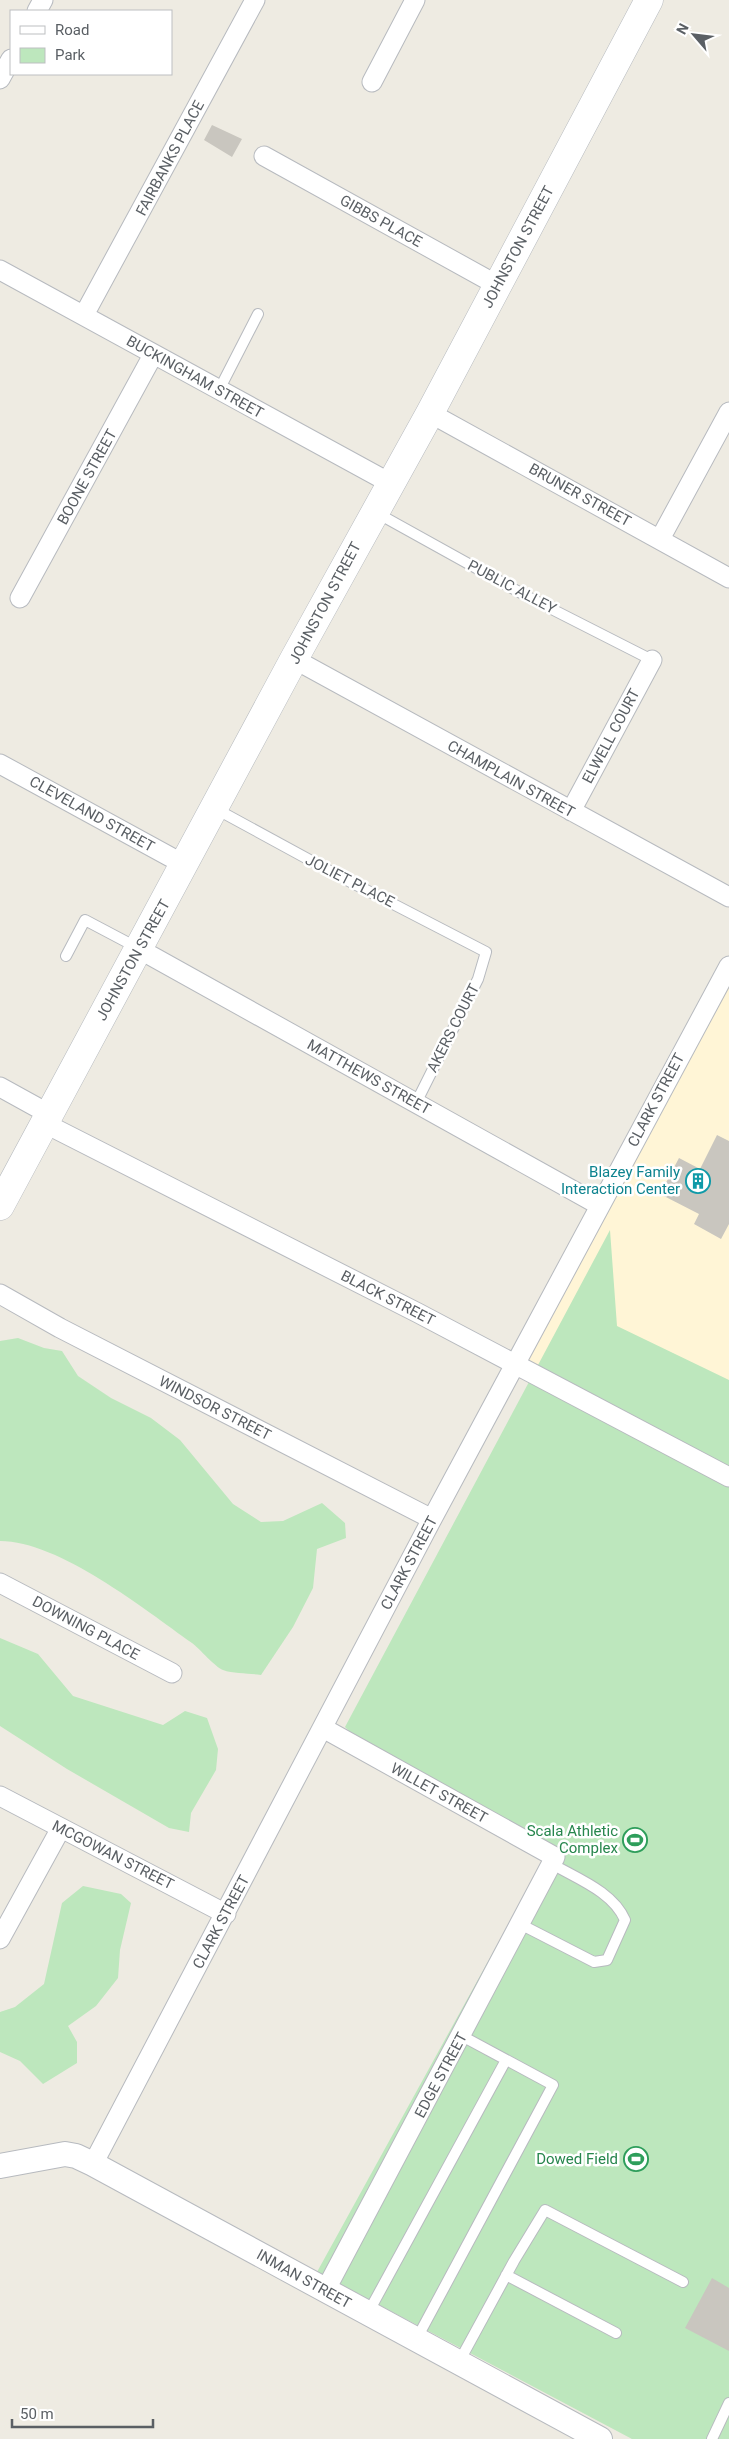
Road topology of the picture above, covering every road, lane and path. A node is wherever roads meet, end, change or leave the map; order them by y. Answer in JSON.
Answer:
{"nodes":[{"id":1,"x":255,"y":0,"type":"edge"},
{"id":2,"x":416,"y":0,"type":"edge"},
{"id":3,"x":649,"y":0,"type":"edge"},
{"id":4,"x":10,"y":61,"type":"edge"},
{"id":5,"x":0,"y":79,"type":"edge"},
{"id":6,"x":372,"y":82,"type":"dead end"},
{"id":7,"x":264,"y":156,"type":"dead end"},
{"id":8,"x":0,"y":270,"type":"edge"},
{"id":9,"x":497,"y":286,"type":"junction"},
{"id":10,"x":258,"y":314,"type":"dead end"},
{"id":11,"x":84,"y":315,"type":"junction"},
{"id":12,"x":153,"y":355,"type":"junction"},
{"id":13,"x":219,"y":390,"type":"junction"},
{"id":14,"x":729,"y":412,"type":"edge"},
{"id":15,"x":430,"y":413,"type":"junction"},
{"id":16,"x":390,"y":483,"type":"junction"},
{"id":17,"x":374,"y":511,"type":"junction"},
{"id":18,"x":660,"y":539,"type":"junction"},
{"id":19,"x":729,"y":578,"type":"edge"},
{"id":20,"x":20,"y":598,"type":"dead end"},
{"id":21,"x":294,"y":659,"type":"junction"},
{"id":22,"x":652,"y":660,"type":"joint"},
{"id":23,"x":0,"y":764,"type":"edge"},
{"id":24,"x":215,"y":808,"type":"junction"},
{"id":25,"x":571,"y":811,"type":"junction"},
{"id":26,"x":185,"y":865,"type":"junction"},
{"id":27,"x":729,"y":897,"type":"edge"},
{"id":28,"x":139,"y":949,"type":"junction"},
{"id":29,"x":486,"y":952,"type":"joint"},
{"id":30,"x":66,"y":956,"type":"dead end"},
{"id":31,"x":729,"y":966,"type":"edge"},
{"id":32,"x":0,"y":1087,"type":"edge"},
{"id":33,"x":416,"y":1103,"type":"junction"},
{"id":34,"x":47,"y":1118,"type":"junction"},
{"id":35,"x":600,"y":1204,"type":"junction"},
{"id":36,"x":0,"y":1206,"type":"edge"},
{"id":37,"x":0,"y":1294,"type":"edge"},
{"id":38,"x":517,"y":1364,"type":"junction"},
{"id":39,"x":729,"y":1477,"type":"edge"},
{"id":40,"x":432,"y":1519,"type":"junction"},
{"id":41,"x":0,"y":1582,"type":"edge"},
{"id":42,"x":172,"y":1673,"type":"dead end"},
{"id":43,"x":323,"y":1728,"type":"junction"},
{"id":44,"x":0,"y":1796,"type":"edge"},
{"id":45,"x":61,"y":1828,"type":"junction"},
{"id":46,"x":554,"y":1860,"type":"junction"},
{"id":47,"x":226,"y":1914,"type":"junction"},
{"id":48,"x":520,"y":1924,"type":"junction"},
{"id":49,"x":0,"y":1939,"type":"edge"},
{"id":50,"x":462,"y":2036,"type":"junction"},
{"id":51,"x":506,"y":2060,"type":"junction"},
{"id":52,"x":94,"y":2164,"type":"junction"},
{"id":53,"x":0,"y":2166,"type":"edge"},
{"id":54,"x":506,"y":2275,"type":"junction"},
{"id":55,"x":683,"y":2282,"type":"dead end"},
{"id":56,"x":325,"y":2291,"type":"junction"},
{"id":57,"x":368,"y":2314,"type":"junction"},
{"id":58,"x":616,"y":2333,"type":"dead end"},
{"id":59,"x":416,"y":2340,"type":"junction"},
{"id":60,"x":459,"y":2363,"type":"junction"},
{"id":61,"x":729,"y":2403,"type":"edge"},
{"id":62,"x":600,"y":2439,"type":"edge"},
{"id":63,"x":712,"y":2439,"type":"edge"}],
"edges":[{"from":1,"to":11,"type":"street","name":"FAIRBANKS PLACE"},
{"from":2,"to":6,"type":"street"},
{"from":3,"to":9,"type":"main road","name":"JOHNSTON STREET"},
{"from":4,"to":5,"type":"street"},
{"from":7,"to":9,"type":"street","name":"GIBBS PLACE"},
{"from":8,"to":11,"type":"street","name":"BUCKINGHAM STREET"},
{"from":9,"to":15,"type":"main road","name":"JOHNSTON STREET"},
{"from":10,"to":13,"type":"lane"},
{"from":11,"to":12,"type":"street","name":"BUCKINGHAM STREET"},
{"from":12,"to":13,"type":"street","name":"BUCKINGHAM STREET"},
{"from":12,"to":20,"type":"street","name":"BOONE STREET"},
{"from":13,"to":16,"type":"street","name":"BUCKINGHAM STREET"},
{"from":14,"to":18,"type":"street"},
{"from":15,"to":16,"type":"main road","name":"JOHNSTON STREET"},
{"from":15,"to":18,"type":"street","name":"BRUNER STREET"},
{"from":16,"to":17,"type":"main road","name":"JOHNSTON STREET"},
{"from":17,"to":21,"type":"main road","name":"JOHNSTON STREET"},
{"from":17,"to":22,"type":"lane","name":"PUBLIC ALLEY"},
{"from":18,"to":19,"type":"street","name":"BRUNER STREET"},
{"from":21,"to":24,"type":"main road","name":"JOHNSTON STREET"},
{"from":21,"to":25,"type":"street","name":"CHAMPLAIN STREET"},
{"from":22,"to":25,"type":"street","name":"ELWELL COURT"},
{"from":23,"to":26,"type":"street","name":"CLEVELAND STREET"},
{"from":24,"to":26,"type":"main road","name":"JOHNSTON STREET"},
{"from":24,"to":29,"type":"lane","name":"JOLIET PLACE"},
{"from":25,"to":27,"type":"street","name":"CHAMPLAIN STREET"},
{"from":26,"to":28,"type":"main road","name":"JOHNSTON STREET"},
{"from":28,"to":30,"type":"lane"},
{"from":28,"to":33,"type":"street","name":"MATTHEWS STREET"},
{"from":28,"to":34,"type":"main road","name":"JOHNSTON STREET"},
{"from":29,"to":33,"type":"lane","name":"AKERS COURT"},
{"from":31,"to":35,"type":"street","name":"CLARK STREET"},
{"from":32,"to":34,"type":"street","name":"BLACK STREET"},
{"from":33,"to":35,"type":"street","name":"MATTHEWS STREET"},
{"from":34,"to":36,"type":"main road","name":"JOHNSTON STREET"},
{"from":34,"to":38,"type":"street","name":"BLACK STREET"},
{"from":35,"to":38,"type":"street","name":"CLARK STREET"},
{"from":37,"to":40,"type":"street","name":"WINDSOR STREET"},
{"from":38,"to":39,"type":"street","name":"BLACK STREET"},
{"from":38,"to":40,"type":"street","name":"CLARK STREET"},
{"from":40,"to":43,"type":"street","name":"CLARK STREET"},
{"from":41,"to":42,"type":"street","name":"DOWNING PLACE"},
{"from":43,"to":46,"type":"street","name":"WILLET STREET"},
{"from":43,"to":47,"type":"street","name":"CLARK STREET"},
{"from":44,"to":45,"type":"street","name":"MCGOWAN STREET"},
{"from":45,"to":47,"type":"street","name":"MCGOWAN STREET"},
{"from":45,"to":49,"type":"street"},
{"from":46,"to":48,"type":"street","name":"EDGE STREET"},
{"from":46,"to":48,"type":"lane"},
{"from":47,"to":52,"type":"street","name":"CLARK STREET"},
{"from":48,"to":50,"type":"street","name":"EDGE STREET"},
{"from":50,"to":51,"type":"lane"},
{"from":50,"to":56,"type":"street","name":"EDGE STREET"},
{"from":51,"to":57,"type":"lane"},
{"from":51,"to":59,"type":"lane"},
{"from":52,"to":53,"type":"street","name":"INMAN STREET"},
{"from":52,"to":56,"type":"street","name":"INMAN STREET"},
{"from":54,"to":55,"type":"lane"},
{"from":54,"to":58,"type":"lane"},
{"from":54,"to":60,"type":"lane"},
{"from":56,"to":57,"type":"street","name":"INMAN STREET"},
{"from":57,"to":59,"type":"street","name":"INMAN STREET"},
{"from":59,"to":60,"type":"street","name":"INMAN STREET"},
{"from":60,"to":62,"type":"street","name":"INMAN STREET"},
{"from":61,"to":63,"type":"lane"}]}
